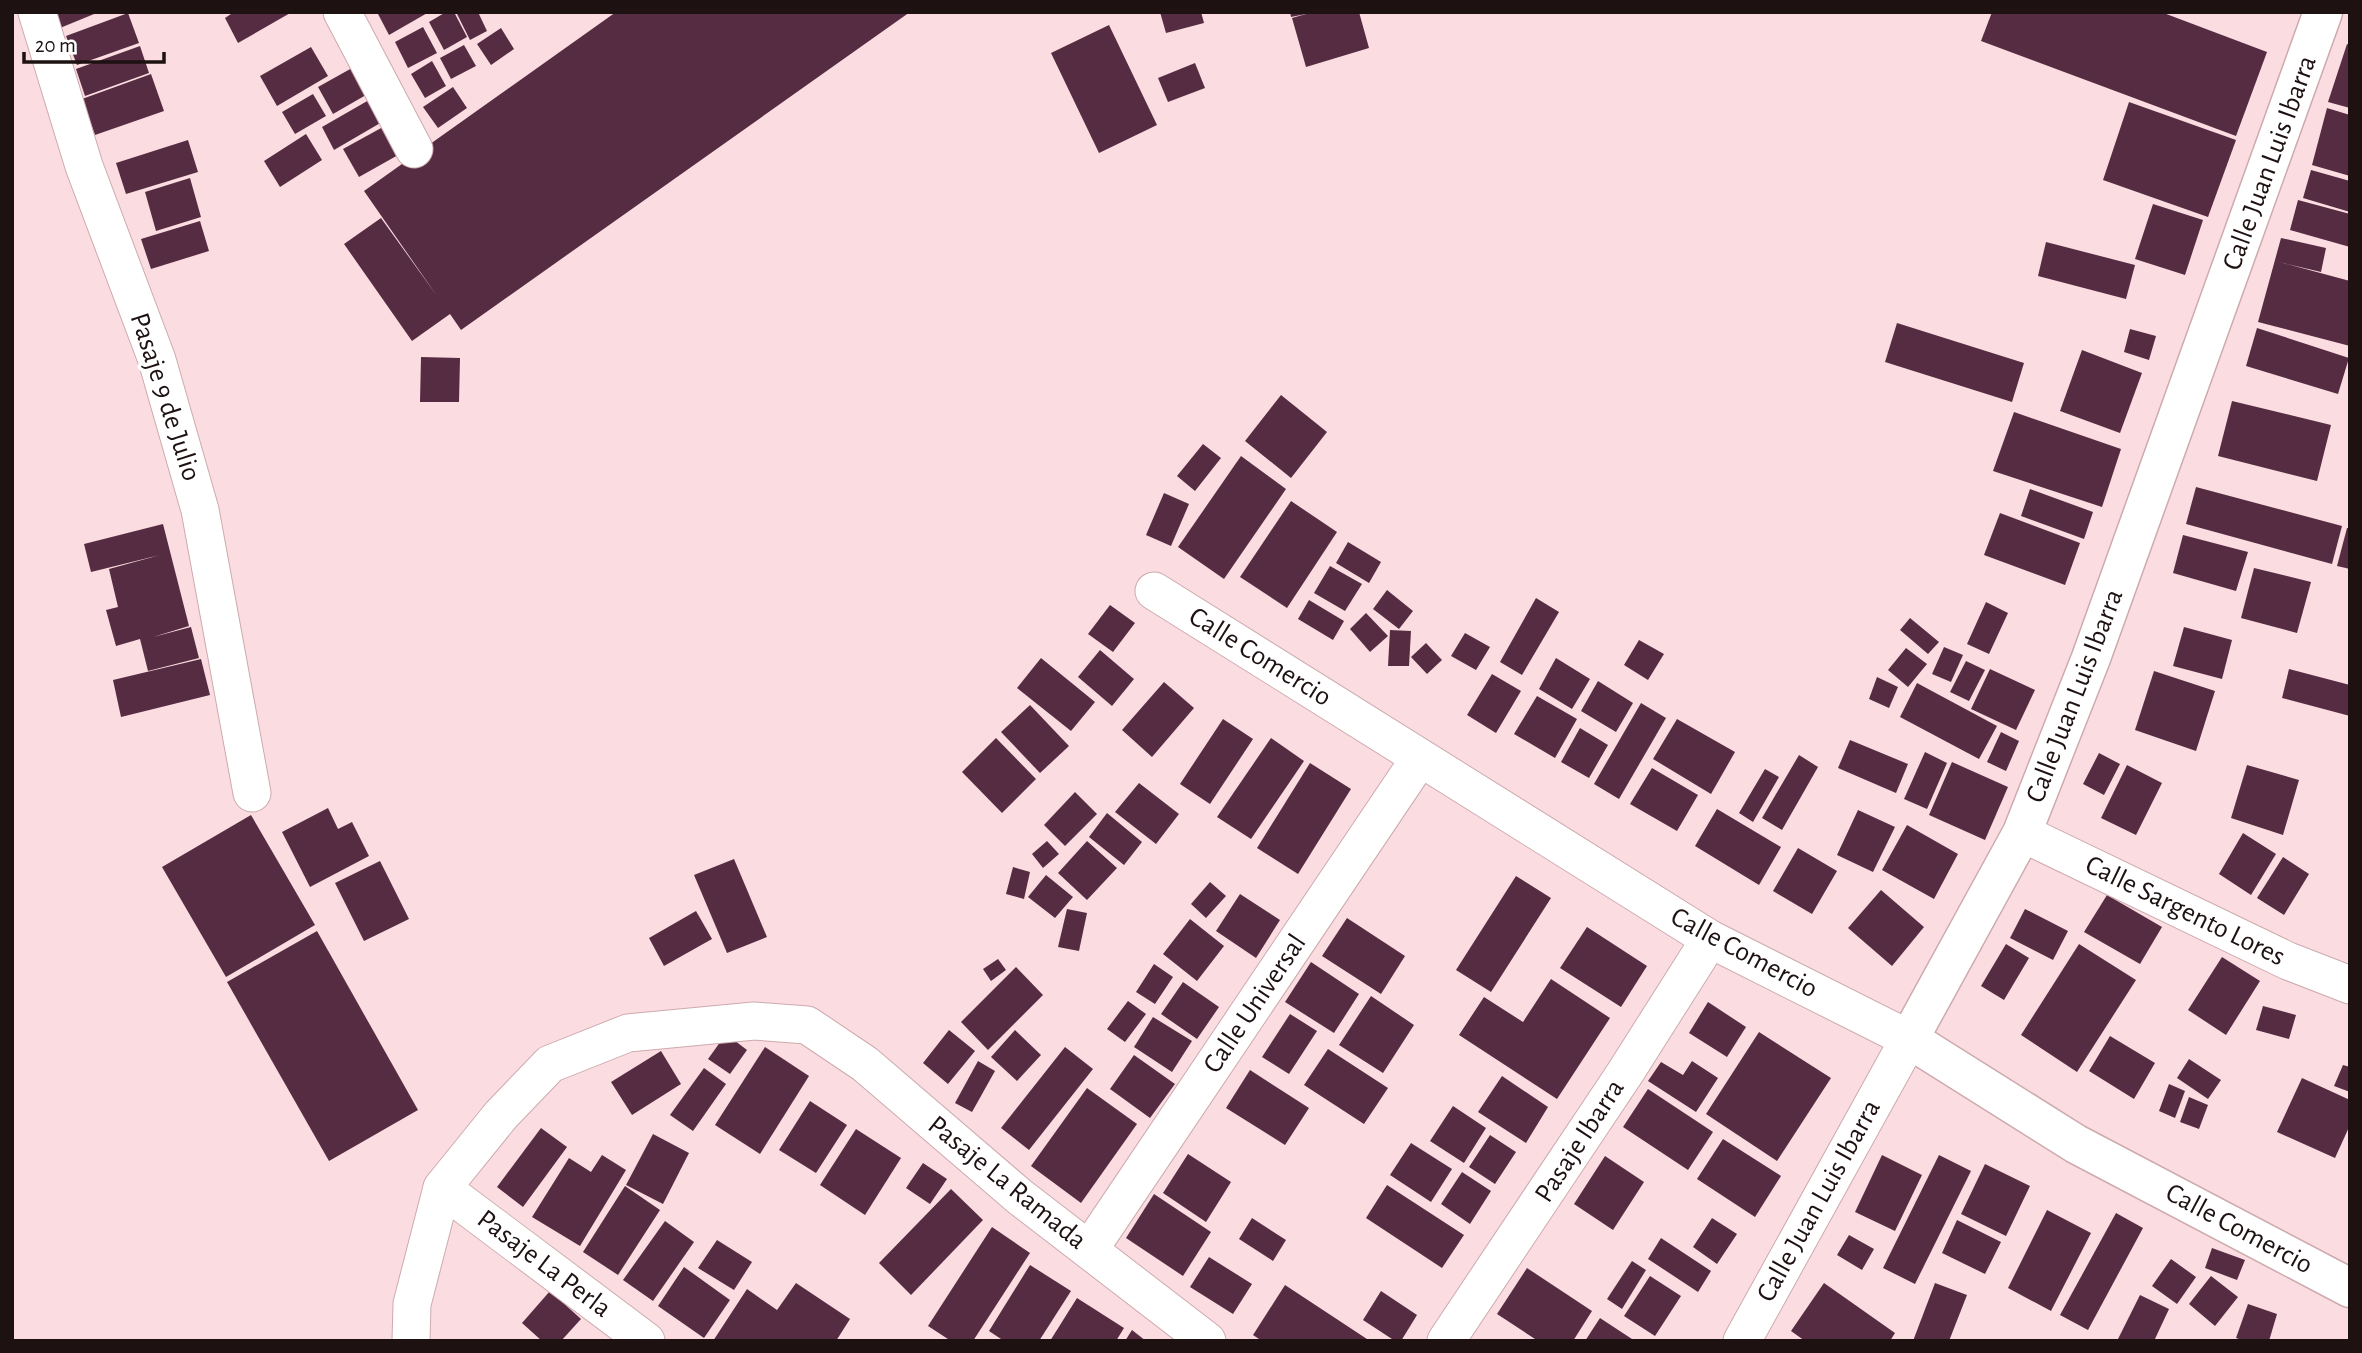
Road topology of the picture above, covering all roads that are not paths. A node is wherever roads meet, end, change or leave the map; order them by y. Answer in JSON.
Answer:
{"nodes":[{"id":1,"x":37,"y":12,"type":"edge"},
{"id":2,"x":342,"y":12,"type":"edge"},
{"id":3,"x":2323,"y":12,"type":"edge"},
{"id":4,"x":414,"y":149,"type":"dead end"},
{"id":5,"x":1154,"y":591,"type":"dead end"},
{"id":6,"x":1420,"y":758,"type":"junction"},
{"id":7,"x":252,"y":793,"type":"dead end"},
{"id":8,"x":2022,"y":833,"type":"junction"},
{"id":9,"x":1710,"y":940,"type":"junction"},
{"id":10,"x":2350,"y":985,"type":"edge"},
{"id":11,"x":1909,"y":1039,"type":"junction"},
{"id":12,"x":442,"y":1188,"type":"junction"},
{"id":13,"x":1089,"y":1250,"type":"junction"},
{"id":14,"x":2350,"y":1288,"type":"edge"},
{"id":15,"x":411,"y":1341,"type":"edge"},
{"id":16,"x":646,"y":1341,"type":"edge"},
{"id":17,"x":1208,"y":1341,"type":"edge"},
{"id":18,"x":1446,"y":1341,"type":"edge"},
{"id":19,"x":1742,"y":1341,"type":"edge"}],
"edges":[{"from":1,"to":7,"type":"street","name":"Pasaje 9 de Julio"},
{"from":2,"to":4,"type":"street"},
{"from":3,"to":8,"type":"street","name":"Calle Juan Luis Ibarra"},
{"from":5,"to":6,"type":"street","name":"Calle Comercio"},
{"from":6,"to":9,"type":"street","name":"Calle Comercio"},
{"from":6,"to":13,"type":"street","name":"Calle Universal"},
{"from":8,"to":10,"type":"street","name":"Calle Sargento Lores"},
{"from":8,"to":11,"type":"street","name":"Calle Juan Luis Ibarra"},
{"from":9,"to":11,"type":"street","name":"Calle Comercio"},
{"from":9,"to":18,"type":"street","name":"Pasaje Ibarra"},
{"from":11,"to":14,"type":"street","name":"Calle Comercio"},
{"from":11,"to":19,"type":"street","name":"Calle Juan Luis Ibarra"},
{"from":12,"to":13,"type":"street","name":"Pasaje La Ramada"},
{"from":12,"to":15,"type":"street"},
{"from":12,"to":16,"type":"street","name":"Pasaje La Perla"},
{"from":13,"to":17,"type":"street","name":"Pasaje La Ramada"}]}
